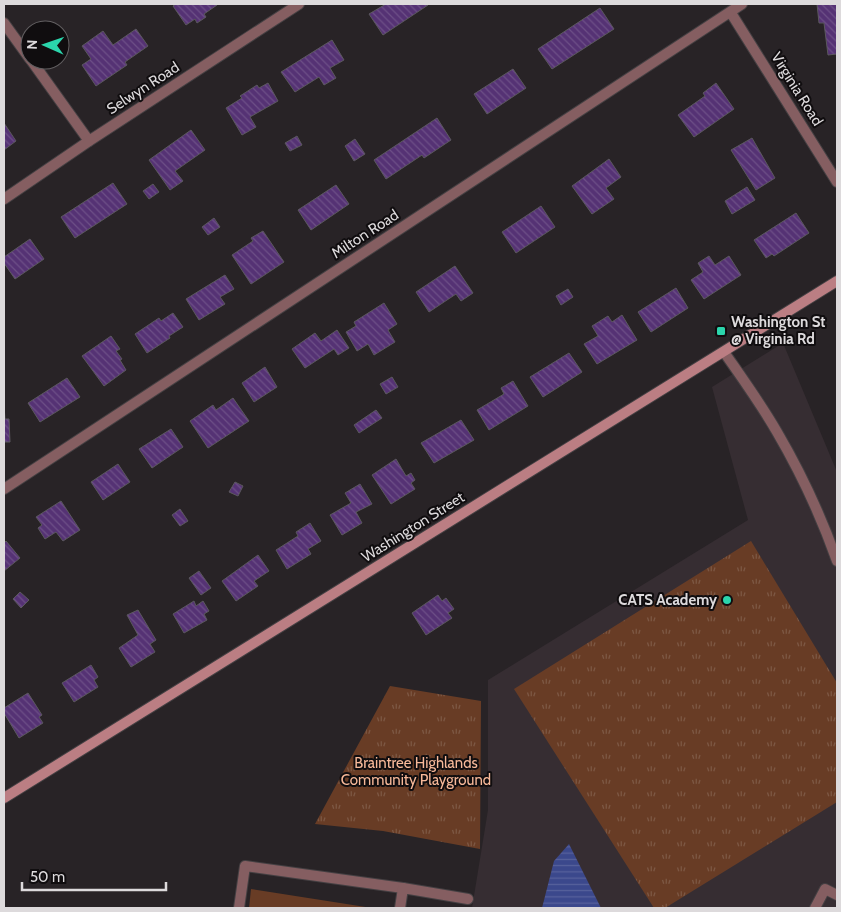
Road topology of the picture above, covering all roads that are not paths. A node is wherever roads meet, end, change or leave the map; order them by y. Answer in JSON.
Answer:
{"nodes":[{"id":1,"x":299,"y":4,"type":"edge"},
{"id":2,"x":742,"y":4,"type":"edge"},
{"id":3,"x":730,"y":12,"type":"junction"},
{"id":4,"x":4,"y":23,"type":"edge"},
{"id":5,"x":20,"y":45,"type":"edge"},
{"id":6,"x":38,"y":70,"type":"edge"},
{"id":7,"x":89,"y":140,"type":"junction"},
{"id":8,"x":837,"y":182,"type":"edge"},
{"id":9,"x":4,"y":199,"type":"edge"},
{"id":10,"x":837,"y":281,"type":"edge"},
{"id":11,"x":724,"y":352,"type":"junction"},
{"id":12,"x":4,"y":489,"type":"edge"},
{"id":13,"x":837,"y":561,"type":"edge"},
{"id":14,"x":4,"y":798,"type":"edge"},
{"id":15,"x":403,"y":888,"type":"junction"},
{"id":16,"x":837,"y":895,"type":"edge"},
{"id":17,"x":468,"y":899,"type":"dead end"},
{"id":18,"x":239,"y":908,"type":"edge"},
{"id":19,"x":400,"y":908,"type":"edge"},
{"id":20,"x":815,"y":908,"type":"edge"}],
"edges":[{"from":1,"to":7,"type":"street","name":"Selwyn Road"},
{"from":2,"to":3,"type":"street","name":"Milton Road"},
{"from":3,"to":8,"type":"street","name":"Virginia Road"},
{"from":3,"to":12,"type":"street","name":"Milton Road"},
{"from":4,"to":5,"type":"street"},
{"from":6,"to":7,"type":"street"},
{"from":7,"to":9,"type":"street","name":"Selwyn Road"},
{"from":10,"to":11,"type":"main road","name":"Washington Street"},
{"from":11,"to":13,"type":"street"},
{"from":11,"to":14,"type":"main road","name":"Washington Street"},
{"from":15,"to":17,"type":"street"},
{"from":15,"to":18,"type":"street"},
{"from":15,"to":19,"type":"street"},
{"from":16,"to":20,"type":"street"}]}
